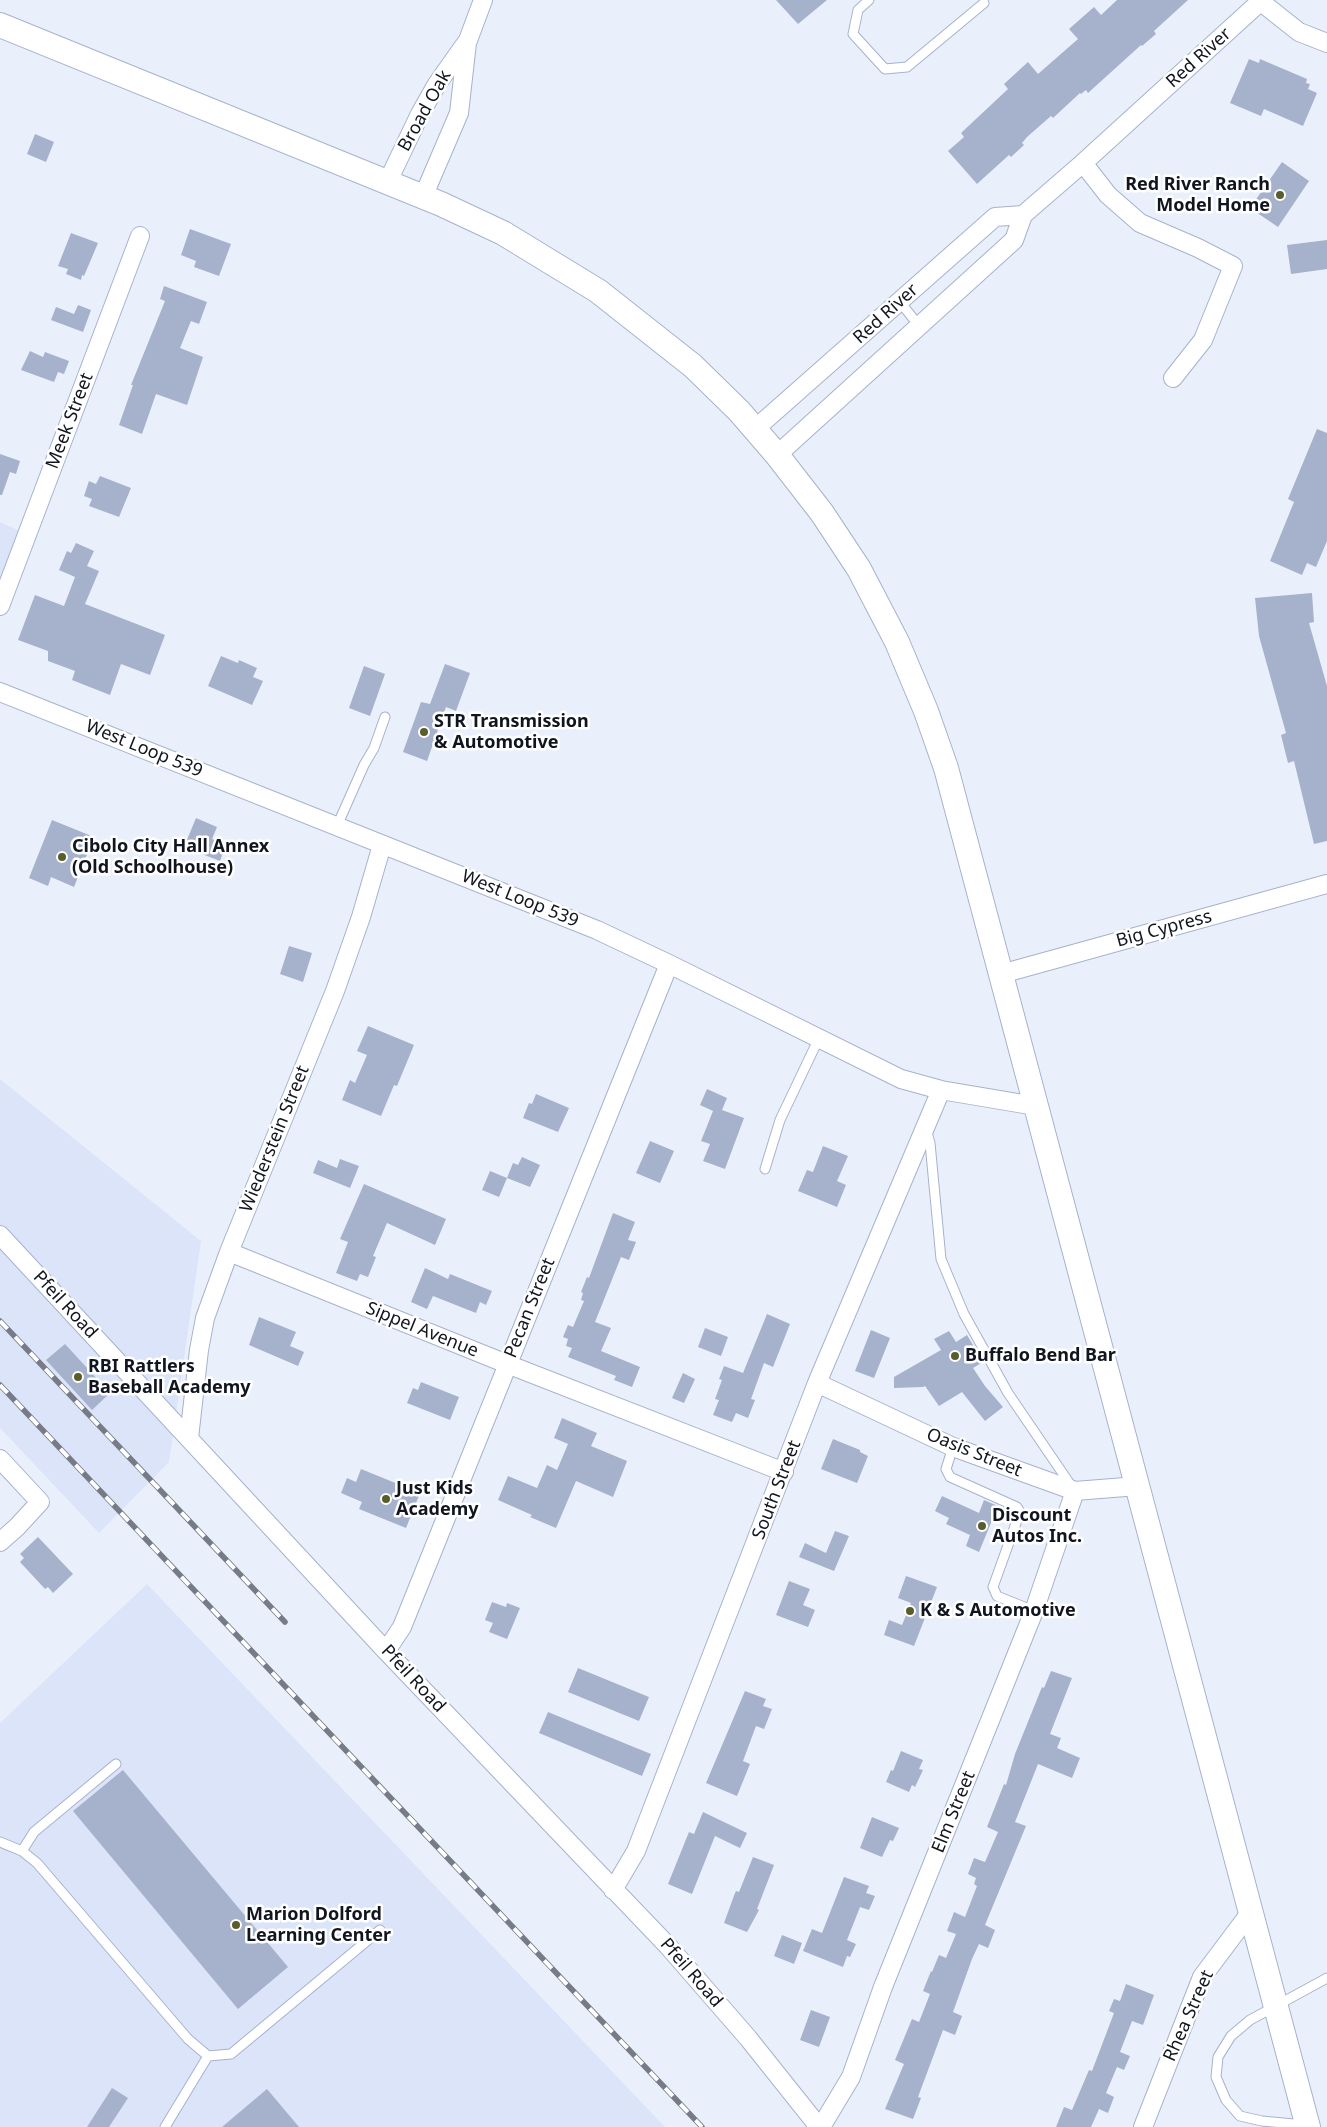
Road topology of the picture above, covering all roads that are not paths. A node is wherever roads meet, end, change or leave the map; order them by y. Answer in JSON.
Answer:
{"nodes":[{"id":1,"x":483,"y":0,"type":"edge"},
{"id":2,"x":869,"y":0,"type":"edge"},
{"id":3,"x":984,"y":1,"type":"edge"},
{"id":4,"x":1261,"y":1,"type":"edge"},
{"id":5,"x":0,"y":25,"type":"edge"},
{"id":6,"x":467,"y":43,"type":"junction"},
{"id":7,"x":1327,"y":44,"type":"edge"},
{"id":8,"x":1084,"y":163,"type":"junction"},
{"id":9,"x":388,"y":181,"type":"junction"},
{"id":10,"x":423,"y":197,"type":"junction"},
{"id":11,"x":1023,"y":215,"type":"junction"},
{"id":12,"x":140,"y":236,"type":"dead end"},
{"id":13,"x":900,"y":302,"type":"junction"},
{"id":14,"x":920,"y":327,"type":"junction"},
{"id":15,"x":1173,"y":378,"type":"dead end"},
{"id":16,"x":755,"y":429,"type":"junction"},
{"id":17,"x":777,"y":455,"type":"junction"},
{"id":18,"x":0,"y":606,"type":"edge"},
{"id":19,"x":0,"y":692,"type":"edge"},
{"id":20,"x":385,"y":717,"type":"dead end"},
{"id":21,"x":336,"y":826,"type":"junction"},
{"id":22,"x":382,"y":845,"type":"junction"},
{"id":23,"x":1327,"y":884,"type":"edge"},
{"id":24,"x":669,"y":964,"type":"junction"},
{"id":25,"x":1001,"y":974,"type":"junction"},
{"id":26,"x":818,"y":1038,"type":"junction"},
{"id":27,"x":940,"y":1090,"type":"junction"},
{"id":28,"x":1036,"y":1106,"type":"junction"},
{"id":29,"x":925,"y":1125,"type":"junction"},
{"id":30,"x":766,"y":1169,"type":"dead end"},
{"id":31,"x":0,"y":1235,"type":"edge"},
{"id":32,"x":229,"y":1252,"type":"junction"},
{"id":33,"x":507,"y":1364,"type":"junction"},
{"id":34,"x":818,"y":1384,"type":"junction"},
{"id":35,"x":189,"y":1438,"type":"junction"},
{"id":36,"x":953,"y":1447,"type":"junction"},
{"id":37,"x":0,"y":1459,"type":"edge"},
{"id":38,"x":784,"y":1472,"type":"junction"},
{"id":39,"x":1138,"y":1486,"type":"junction"},
{"id":40,"x":1074,"y":1491,"type":"junction"},
{"id":41,"x":0,"y":1542,"type":"edge"},
{"id":42,"x":1034,"y":1612,"type":"junction"},
{"id":43,"x":386,"y":1651,"type":"junction"},
{"id":44,"x":116,"y":1764,"type":"dead end"},
{"id":45,"x":0,"y":1842,"type":"edge"},
{"id":46,"x":22,"y":1850,"type":"junction"},
{"id":47,"x":613,"y":1890,"type":"junction"},
{"id":48,"x":1250,"y":1913,"type":"junction"},
{"id":49,"x":380,"y":1930,"type":"dead end"},
{"id":50,"x":1327,"y":1978,"type":"edge"},
{"id":51,"x":1276,"y":2007,"type":"junction"},
{"id":52,"x":208,"y":2056,"type":"junction"},
{"id":53,"x":1308,"y":2126,"type":"edge"},
{"id":54,"x":165,"y":2127,"type":"edge"},
{"id":55,"x":820,"y":2127,"type":"edge"},
{"id":56,"x":1143,"y":2127,"type":"edge"}],
"edges":[{"from":1,"to":6,"type":"street","name":"Broad Oak"},
{"from":2,"to":3,"type":"lane"},
{"from":4,"to":7,"type":"street"},
{"from":4,"to":8,"type":"street","name":"Red River"},
{"from":5,"to":9,"type":"main road"},
{"from":6,"to":9,"type":"street","name":"Broad Oak"},
{"from":6,"to":10,"type":"street","name":"Broad Oak"},
{"from":8,"to":11,"type":"street","name":"Red River"},
{"from":8,"to":15,"type":"street"},
{"from":9,"to":10,"type":"main road"},
{"from":10,"to":16,"type":"main road"},
{"from":11,"to":13,"type":"street","name":"Red River"},
{"from":11,"to":14,"type":"street","name":"Red River"},
{"from":12,"to":18,"type":"street","name":"Meek Street"},
{"from":13,"to":14,"type":"lane"},
{"from":13,"to":16,"type":"street","name":"Red River"},
{"from":14,"to":17,"type":"street","name":"Red River"},
{"from":16,"to":17,"type":"main road"},
{"from":17,"to":25,"type":"main road"},
{"from":19,"to":21,"type":"street","name":"West Loop 539"},
{"from":20,"to":21,"type":"lane"},
{"from":21,"to":22,"type":"street","name":"West Loop 539"},
{"from":22,"to":24,"type":"street","name":"West Loop 539"},
{"from":22,"to":32,"type":"street","name":"Wiederstein Street"},
{"from":23,"to":25,"type":"street","name":"Big Cypress"},
{"from":24,"to":26,"type":"street","name":"West Loop 539"},
{"from":24,"to":33,"type":"street","name":"Pecan Street"},
{"from":25,"to":28,"type":"main road"},
{"from":26,"to":27,"type":"street","name":"West Loop 539"},
{"from":26,"to":30,"type":"lane"},
{"from":27,"to":28,"type":"street","name":"West Loop 539"},
{"from":27,"to":29,"type":"street","name":"South Street"},
{"from":28,"to":39,"type":"main road"},
{"from":29,"to":34,"type":"street","name":"South Street"},
{"from":29,"to":40,"type":"lane"},
{"from":31,"to":35,"type":"street","name":"Pfeil Road"},
{"from":32,"to":33,"type":"street","name":"Sippel Avenue"},
{"from":32,"to":35,"type":"street","name":"Wiederstein Street"},
{"from":33,"to":38,"type":"street","name":"Sippel Avenue"},
{"from":33,"to":43,"type":"street","name":"Pecan Street"},
{"from":34,"to":36,"type":"street","name":"Oasis Street"},
{"from":34,"to":38,"type":"street","name":"South Street"},
{"from":35,"to":43,"type":"street","name":"Pfeil Road"},
{"from":36,"to":40,"type":"street","name":"Oasis Street"},
{"from":36,"to":42,"type":"lane"},
{"from":37,"to":41,"type":"street"},
{"from":38,"to":47,"type":"street","name":"South Street"},
{"from":39,"to":40,"type":"street","name":"Oasis Street"},
{"from":39,"to":48,"type":"main road"},
{"from":40,"to":42,"type":"street","name":"Elm Street"},
{"from":42,"to":55,"type":"street","name":"Elm Street"},
{"from":43,"to":47,"type":"street","name":"Pfeil Road"},
{"from":44,"to":46,"type":"lane"},
{"from":45,"to":46,"type":"lane"},
{"from":46,"to":52,"type":"lane"},
{"from":47,"to":55,"type":"street","name":"Pfeil Road"},
{"from":48,"to":51,"type":"main road"},
{"from":48,"to":56,"type":"street","name":"Rhea Street"},
{"from":49,"to":52,"type":"lane"},
{"from":50,"to":51,"type":"lane"},
{"from":51,"to":53,"type":"main road"},
{"from":51,"to":53,"type":"lane"},
{"from":52,"to":54,"type":"lane"}]}
